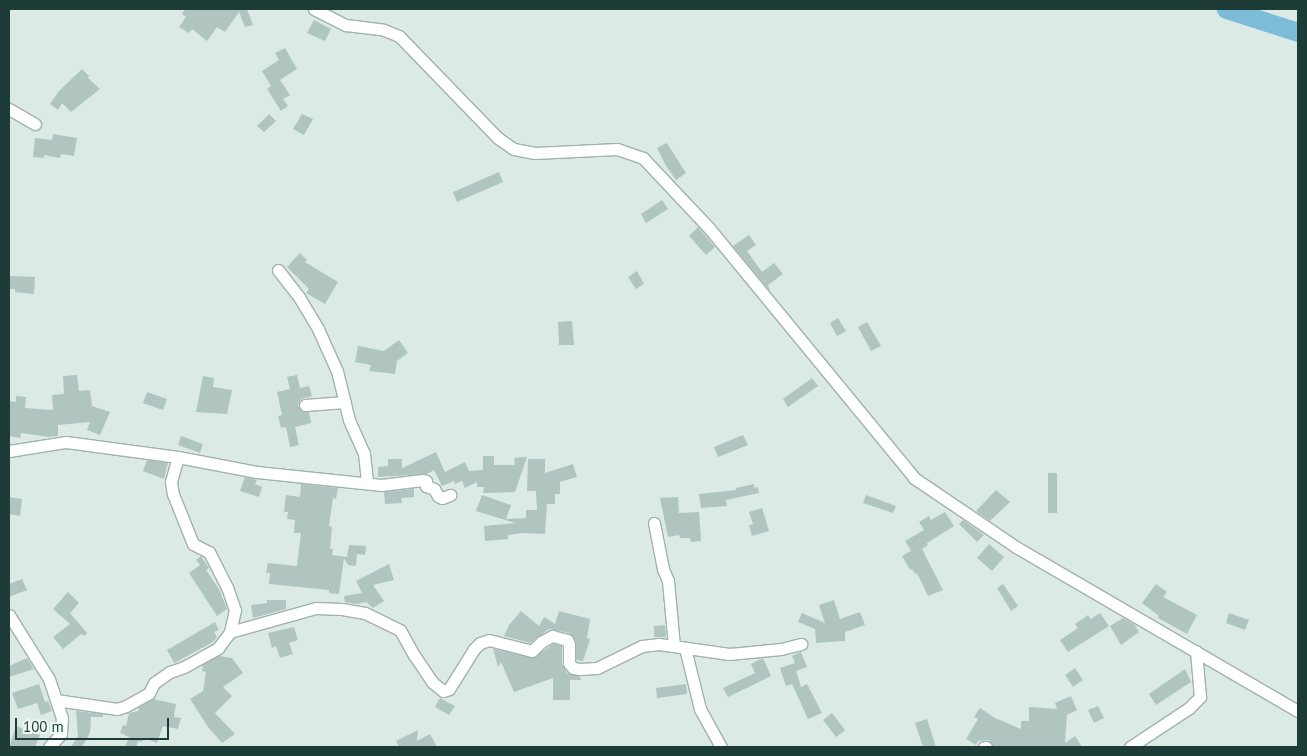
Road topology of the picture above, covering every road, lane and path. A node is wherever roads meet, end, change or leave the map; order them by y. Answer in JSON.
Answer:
{"nodes":[{"id":1,"x":314,"y":9,"type":"edge"},
{"id":2,"x":9,"y":109,"type":"edge"},
{"id":3,"x":35,"y":124,"type":"dead end"},
{"id":4,"x":278,"y":270,"type":"dead end"},
{"id":5,"x":345,"y":402,"type":"junction"},
{"id":6,"x":304,"y":404,"type":"dead end"},
{"id":7,"x":9,"y":451,"type":"edge"},
{"id":8,"x":178,"y":457,"type":"junction"},
{"id":9,"x":368,"y":482,"type":"junction"},
{"id":10,"x":450,"y":495,"type":"dead end"},
{"id":11,"x":654,"y":523,"type":"dead end"},
{"id":12,"x":9,"y":615,"type":"edge"},
{"id":13,"x":230,"y":632,"type":"junction"},
{"id":14,"x":801,"y":644,"type":"dead end"},
{"id":15,"x":679,"y":647,"type":"junction"},
{"id":16,"x":1196,"y":652,"type":"junction"},
{"id":17,"x":56,"y":700,"type":"junction"},
{"id":18,"x":1298,"y":711,"type":"edge"},
{"id":19,"x":49,"y":747,"type":"edge"},
{"id":20,"x":721,"y":747,"type":"edge"},
{"id":21,"x":1130,"y":747,"type":"edge"}],
"edges":[{"from":1,"to":16,"type":"street"},
{"from":2,"to":3,"type":"street"},
{"from":4,"to":5,"type":"street"},
{"from":5,"to":6,"type":"street"},
{"from":5,"to":9,"type":"street"},
{"from":7,"to":8,"type":"street"},
{"from":8,"to":9,"type":"street"},
{"from":8,"to":13,"type":"street"},
{"from":9,"to":10,"type":"street"},
{"from":11,"to":15,"type":"street"},
{"from":12,"to":17,"type":"street"},
{"from":13,"to":15,"type":"street"},
{"from":13,"to":17,"type":"street"},
{"from":14,"to":15,"type":"street"},
{"from":15,"to":20,"type":"street"},
{"from":16,"to":18,"type":"street"},
{"from":16,"to":21,"type":"street"},
{"from":17,"to":19,"type":"street"}]}
